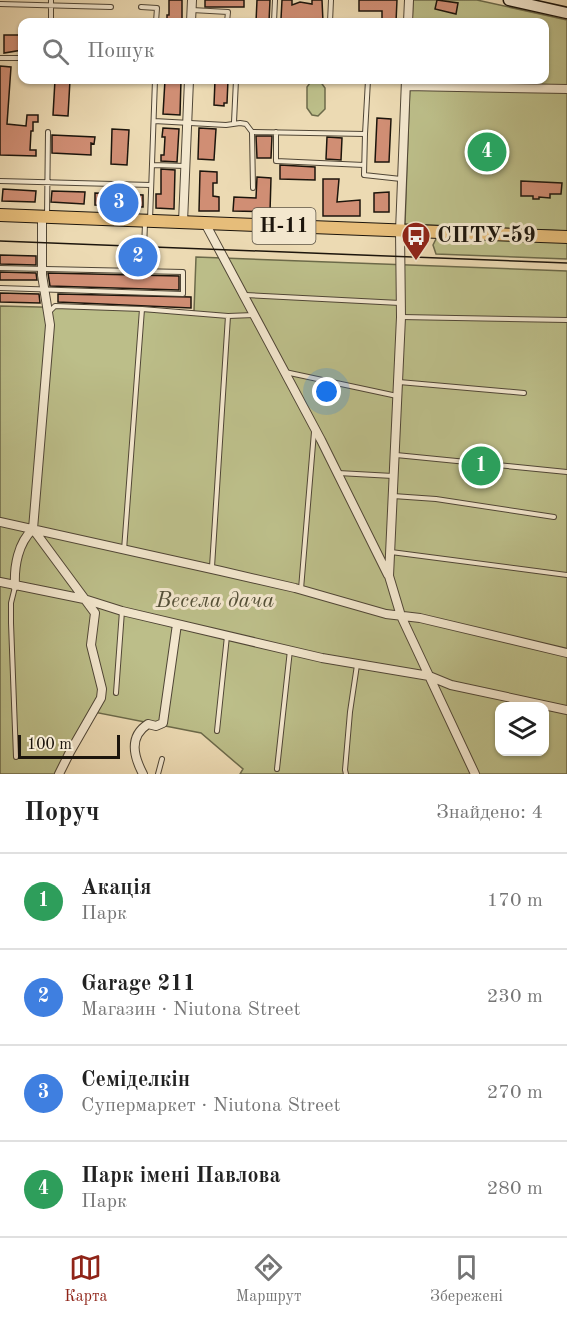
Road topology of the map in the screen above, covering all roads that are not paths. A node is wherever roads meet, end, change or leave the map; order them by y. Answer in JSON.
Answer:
{"nodes":[{"id":1,"x":51,"y":0,"type":"edge"},
{"id":2,"x":192,"y":0,"type":"edge"},
{"id":3,"x":275,"y":0,"type":"edge"},
{"id":4,"x":331,"y":0,"type":"edge"},
{"id":5,"x":409,"y":0,"type":"edge"},
{"id":6,"x":509,"y":0,"type":"edge"},
{"id":7,"x":0,"y":4,"type":"edge"},
{"id":8,"x":50,"y":6,"type":"junction"},
{"id":9,"x":111,"y":7,"type":"dead end"},
{"id":10,"x":141,"y":8,"type":"dead end"},
{"id":11,"x":192,"y":10,"type":"junction"},
{"id":12,"x":567,"y":13,"type":"edge"},
{"id":13,"x":51,"y":18,"type":"edge"},
{"id":14,"x":156,"y":18,"type":"edge"},
{"id":15,"x":191,"y":18,"type":"edge"},
{"id":16,"x":227,"y":18,"type":"edge"},
{"id":17,"x":274,"y":18,"type":"edge"},
{"id":18,"x":330,"y":18,"type":"edge"},
{"id":19,"x":408,"y":18,"type":"edge"},
{"id":20,"x":0,"y":58,"type":"edge"},
{"id":21,"x":18,"y":58,"type":"edge"},
{"id":22,"x":155,"y":84,"type":"edge"},
{"id":23,"x":189,"y":84,"type":"edge"},
{"id":24,"x":236,"y":84,"type":"edge"},
{"id":25,"x":368,"y":84,"type":"edge"},
{"id":26,"x":406,"y":84,"type":"edge"},
{"id":27,"x":433,"y":84,"type":"edge"},
{"id":28,"x":567,"y":89,"type":"edge"},
{"id":29,"x":154,"y":121,"type":"junction"},
{"id":30,"x":234,"y":122,"type":"junction"},
{"id":31,"x":187,"y":123,"type":"junction"},
{"id":32,"x":48,"y":132,"type":"dead end"},
{"id":33,"x":252,"y":132,"type":"junction"},
{"id":34,"x":276,"y":132,"type":"junction"},
{"id":35,"x":365,"y":134,"type":"junction"},
{"id":36,"x":153,"y":165,"type":"junction"},
{"id":37,"x":364,"y":165,"type":"junction"},
{"id":38,"x":185,"y":166,"type":"junction"},
{"id":39,"x":402,"y":179,"type":"junction"},
{"id":40,"x":0,"y":181,"type":"edge"},
{"id":41,"x":48,"y":182,"type":"junction"},
{"id":42,"x":151,"y":185,"type":"junction"},
{"id":43,"x":253,"y":188,"type":"dead end"},
{"id":44,"x":0,"y":215,"type":"edge"},
{"id":45,"x":45,"y":216,"type":"junction"},
{"id":46,"x":148,"y":221,"type":"junction"},
{"id":47,"x":183,"y":222,"type":"junction"},
{"id":48,"x":205,"y":223,"type":"junction"},
{"id":49,"x":400,"y":231,"type":"junction"},
{"id":50,"x":567,"y":237,"type":"edge"},
{"id":51,"x":0,"y":268,"type":"edge"},
{"id":52,"x":42,"y":269,"type":"junction"},
{"id":53,"x":143,"y":271,"type":"junction"},
{"id":54,"x":0,"y":288,"type":"edge"},
{"id":55,"x":43,"y":290,"type":"junction"},
{"id":56,"x":244,"y":295,"type":"junction"},
{"id":57,"x":400,"y":303,"type":"junction"},
{"id":58,"x":142,"y":309,"type":"junction"},
{"id":59,"x":49,"y":312,"type":"junction"},
{"id":60,"x":255,"y":315,"type":"junction"},
{"id":61,"x":228,"y":316,"type":"junction"},
{"id":62,"x":401,"y":317,"type":"junction"},
{"id":63,"x":567,"y":320,"type":"edge"},
{"id":64,"x":285,"y":372,"type":"junction"},
{"id":65,"x":398,"y":382,"type":"junction"},
{"id":66,"x":524,"y":393,"type":"dead end"},
{"id":67,"x":397,"y":396,"type":"junction"},
{"id":68,"x":315,"y":429,"type":"junction"},
{"id":69,"x":395,"y":455,"type":"junction"},
{"id":70,"x":567,"y":471,"type":"edge"},
{"id":71,"x":337,"y":473,"type":"junction"},
{"id":72,"x":393,"y":476,"type":"junction"},
{"id":73,"x":393,"y":496,"type":"junction"},
{"id":74,"x":554,"y":517,"type":"dead end"},
{"id":75,"x":0,"y":522,"type":"edge"},
{"id":76,"x":33,"y":529,"type":"junction"},
{"id":77,"x":124,"y":550,"type":"junction"},
{"id":78,"x":390,"y":551,"type":"junction"},
{"id":79,"x":212,"y":569,"type":"junction"},
{"id":80,"x":567,"y":575,"type":"edge"},
{"id":81,"x":389,"y":576,"type":"junction"},
{"id":82,"x":0,"y":582,"type":"edge"},
{"id":83,"x":15,"y":586,"type":"junction"},
{"id":84,"x":301,"y":590,"type":"junction"},
{"id":85,"x":84,"y":599,"type":"junction"},
{"id":86,"x":122,"y":611,"type":"junction"},
{"id":87,"x":401,"y":616,"type":"junction"},
{"id":88,"x":177,"y":624,"type":"junction"},
{"id":89,"x":227,"y":635,"type":"junction"},
{"id":90,"x":290,"y":650,"type":"junction"},
{"id":91,"x":567,"y":653,"type":"edge"},
{"id":92,"x":357,"y":664,"type":"junction"},
{"id":93,"x":429,"y":676,"type":"junction"},
{"id":94,"x":116,"y":693,"type":"dead end"},
{"id":95,"x":567,"y":710,"type":"edge"},
{"id":96,"x":217,"y":731,"type":"dead end"},
{"id":97,"x":16,"y":757,"type":"dead end"},
{"id":98,"x":162,"y":759,"type":"dead end"},
{"id":99,"x":277,"y":769,"type":"dead end"},
{"id":100,"x":59,"y":774,"type":"edge"},
{"id":101,"x":143,"y":774,"type":"edge"},
{"id":102,"x":158,"y":774,"type":"edge"},
{"id":103,"x":346,"y":774,"type":"edge"},
{"id":104,"x":475,"y":774,"type":"edge"}],
"edges":[{"from":1,"to":8,"type":"lane"},
{"from":2,"to":11,"type":"street"},
{"from":3,"to":17,"type":"lane"},
{"from":4,"to":18,"type":"lane"},
{"from":5,"to":19,"type":"street"},
{"from":6,"to":12,"type":"street"},
{"from":7,"to":8,"type":"lane"},
{"from":8,"to":9,"type":"lane"},
{"from":8,"to":13,"type":"lane"},
{"from":10,"to":14,"type":"lane"},
{"from":11,"to":15,"type":"street"},
{"from":11,"to":16,"type":"lane"},
{"from":20,"to":21,"type":"lane"},
{"from":22,"to":29,"type":"lane"},
{"from":23,"to":31,"type":"street"},
{"from":24,"to":30,"type":"lane"},
{"from":25,"to":35,"type":"lane"},
{"from":26,"to":39,"type":"street"},
{"from":27,"to":28,"type":"street"},
{"from":29,"to":31,"type":"lane"},
{"from":29,"to":36,"type":"lane"},
{"from":30,"to":31,"type":"lane"},
{"from":30,"to":33,"type":"lane"},
{"from":31,"to":38,"type":"street"},
{"from":32,"to":41,"type":"lane"},
{"from":33,"to":34,"type":"lane"},
{"from":33,"to":43,"type":"lane"},
{"from":34,"to":35,"type":"lane"},
{"from":34,"to":37,"type":"lane"},
{"from":35,"to":37,"type":"lane"},
{"from":36,"to":38,"type":"lane"},
{"from":36,"to":42,"type":"lane"},
{"from":37,"to":39,"type":"lane"},
{"from":38,"to":47,"type":"street"},
{"from":39,"to":49,"type":"street"},
{"from":40,"to":41,"type":"lane"},
{"from":41,"to":42,"type":"lane"},
{"from":41,"to":45,"type":"lane"},
{"from":42,"to":46,"type":"lane"},
{"from":44,"to":45,"type":"main road","number":"Н-11"},
{"from":45,"to":46,"type":"main road","number":"Н-11"},
{"from":45,"to":52,"type":"street"},
{"from":46,"to":47,"type":"main road","number":"Н-11"},
{"from":46,"to":53,"type":"lane"},
{"from":47,"to":48,"type":"main road","number":"Н-11"},
{"from":48,"to":49,"type":"main road","number":"Н-11"},
{"from":48,"to":56,"type":"street"},
{"from":49,"to":50,"type":"main road","number":"Н-11"},
{"from":49,"to":57,"type":"street"},
{"from":51,"to":52,"type":"lane"},
{"from":52,"to":53,"type":"lane"},
{"from":52,"to":55,"type":"street"},
{"from":53,"to":55,"type":"lane"},
{"from":54,"to":55,"type":"lane"},
{"from":55,"to":59,"type":"street"},
{"from":56,"to":57,"type":"lane"},
{"from":56,"to":60,"type":"street"},
{"from":57,"to":62,"type":"street"},
{"from":58,"to":59,"type":"lane"},
{"from":58,"to":61,"type":"lane"},
{"from":58,"to":77,"type":"lane"},
{"from":59,"to":76,"type":"street"},
{"from":60,"to":61,"type":"lane"},
{"from":60,"to":64,"type":"street"},
{"from":61,"to":79,"type":"lane"},
{"from":62,"to":63,"type":"lane"},
{"from":62,"to":65,"type":"street"},
{"from":64,"to":67,"type":"lane"},
{"from":64,"to":68,"type":"street"},
{"from":65,"to":66,"type":"lane"},
{"from":65,"to":67,"type":"street"},
{"from":67,"to":69,"type":"street"},
{"from":68,"to":71,"type":"street"},
{"from":68,"to":84,"type":"lane"},
{"from":69,"to":70,"type":"lane"},
{"from":69,"to":72,"type":"street"},
{"from":71,"to":72,"type":"lane"},
{"from":71,"to":81,"type":"street"},
{"from":72,"to":73,"type":"street"},
{"from":73,"to":74,"type":"lane"},
{"from":73,"to":78,"type":"street"},
{"from":75,"to":76,"type":"street"},
{"from":76,"to":77,"type":"street"},
{"from":76,"to":83,"type":"street"},
{"from":76,"to":85,"type":"street"},
{"from":77,"to":79,"type":"street"},
{"from":78,"to":80,"type":"lane"},
{"from":78,"to":81,"type":"street"},
{"from":79,"to":84,"type":"street"},
{"from":81,"to":87,"type":"street"},
{"from":82,"to":83,"type":"street"},
{"from":83,"to":85,"type":"street"},
{"from":83,"to":97,"type":"lane"},
{"from":84,"to":87,"type":"street"},
{"from":85,"to":86,"type":"street"},
{"from":85,"to":100,"type":"street"},
{"from":86,"to":88,"type":"street"},
{"from":86,"to":94,"type":"lane"},
{"from":87,"to":91,"type":"street"},
{"from":87,"to":93,"type":"street"},
{"from":88,"to":89,"type":"street"},
{"from":88,"to":101,"type":"street"},
{"from":89,"to":90,"type":"street"},
{"from":89,"to":96,"type":"lane"},
{"from":90,"to":92,"type":"street"},
{"from":90,"to":99,"type":"lane"},
{"from":92,"to":93,"type":"street"},
{"from":92,"to":103,"type":"lane"},
{"from":93,"to":95,"type":"street"},
{"from":93,"to":104,"type":"street"},
{"from":98,"to":102,"type":"lane"}]}
